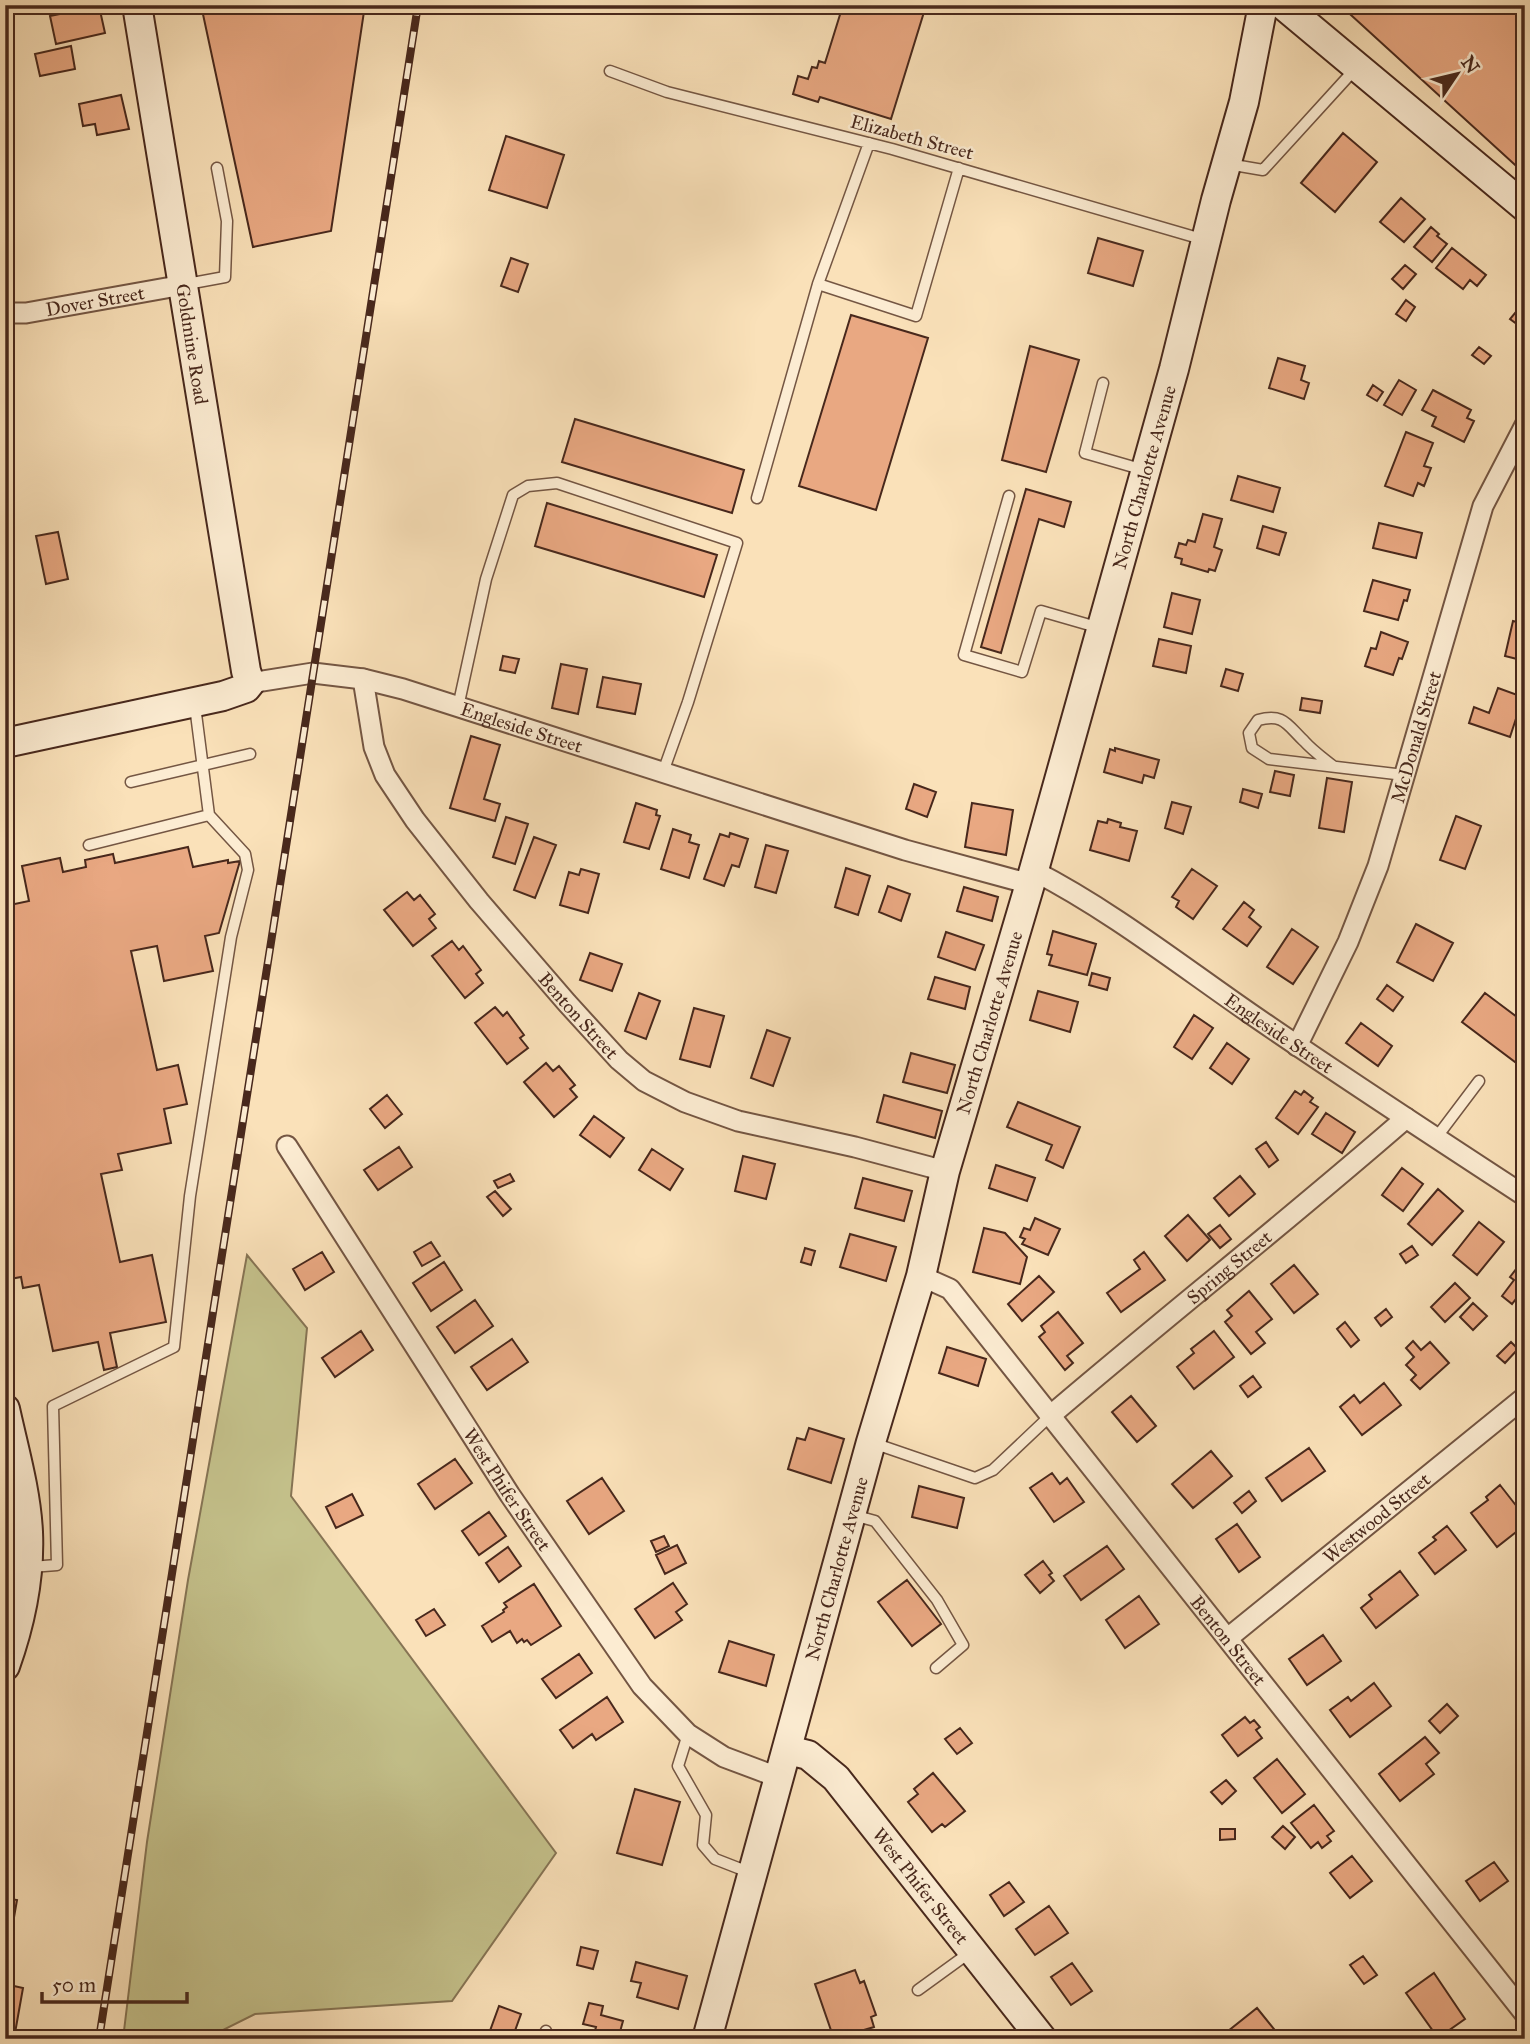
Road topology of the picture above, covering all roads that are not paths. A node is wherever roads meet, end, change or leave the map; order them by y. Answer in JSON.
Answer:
{"nodes":[{"id":1,"x":137,"y":5,"type":"edge"},
{"id":2,"x":1263,"y":5,"type":"edge"},
{"id":3,"x":1283,"y":5,"type":"edge"},
{"id":4,"x":1357,"y":67,"type":"junction"},
{"id":5,"x":610,"y":71,"type":"dead end"},
{"id":6,"x":869,"y":143,"type":"junction"},
{"id":7,"x":1226,"y":164,"type":"junction"},
{"id":8,"x":216,"y":168,"type":"dead end"},
{"id":9,"x":959,"y":168,"type":"junction"},
{"id":10,"x":1525,"y":207,"type":"edge"},
{"id":11,"x":1205,"y":241,"type":"junction"},
{"id":12,"x":818,"y":284,"type":"junction"},
{"id":13,"x":183,"y":285,"type":"junction"},
{"id":14,"x":5,"y":313,"type":"edge"},
{"id":15,"x":1103,"y":383,"type":"dead end"},
{"id":16,"x":1525,"y":425,"type":"edge"},
{"id":17,"x":1145,"y":470,"type":"junction"},
{"id":18,"x":1009,"y":496,"type":"dead end"},
{"id":19,"x":757,"y":498,"type":"dead end"},
{"id":20,"x":1100,"y":628,"type":"junction"},
{"id":21,"x":363,"y":679,"type":"junction"},
{"id":22,"x":250,"y":682,"type":"junction"},
{"id":23,"x":194,"y":702,"type":"junction"},
{"id":24,"x":458,"y":706,"type":"junction"},
{"id":25,"x":5,"y":743,"type":"edge"},
{"id":26,"x":250,"y":754,"type":"dead end"},
{"id":27,"x":202,"y":765,"type":"junction"},
{"id":28,"x":1333,"y":766,"type":"junction"},
{"id":29,"x":663,"y":772,"type":"junction"},
{"id":30,"x":1404,"y":775,"type":"junction"},
{"id":31,"x":131,"y":782,"type":"dead end"},
{"id":32,"x":209,"y":815,"type":"junction"},
{"id":33,"x":89,"y":845,"type":"dead end"},
{"id":34,"x":1032,"y":877,"type":"junction"},
{"id":35,"x":1297,"y":1046,"type":"junction"},
{"id":36,"x":1479,"y":1081,"type":"dead end"},
{"id":37,"x":1406,"y":1118,"type":"junction"},
{"id":38,"x":1436,"y":1138,"type":"junction"},
{"id":39,"x":287,"y":1146,"type":"dead end"},
{"id":40,"x":945,"y":1171,"type":"junction"},
{"id":41,"x":1525,"y":1196,"type":"edge"},
{"id":42,"x":921,"y":1276,"type":"junction"},
{"id":43,"x":1525,"y":1397,"type":"edge"},
{"id":44,"x":5,"y":1409,"type":"edge"},
{"id":45,"x":1050,"y":1416,"type":"junction"},
{"id":46,"x":871,"y":1442,"type":"junction"},
{"id":47,"x":853,"y":1515,"type":"junction"},
{"id":48,"x":17,"y":1536,"type":"edge"},
{"id":49,"x":26,"y":1567,"type":"junction"},
{"id":50,"x":1228,"y":1638,"type":"junction"},
{"id":51,"x":5,"y":1666,"type":"edge"},
{"id":52,"x":936,"y":1668,"type":"dead end"},
{"id":53,"x":688,"y":1734,"type":"junction"},
{"id":54,"x":788,"y":1750,"type":"junction"},
{"id":55,"x":780,"y":1777,"type":"junction"},
{"id":56,"x":753,"y":1874,"type":"junction"},
{"id":57,"x":973,"y":1951,"type":"junction"},
{"id":58,"x":918,"y":1990,"type":"dead end"},
{"id":59,"x":1525,"y":2014,"type":"edge"},
{"id":60,"x":707,"y":2039,"type":"edge"},
{"id":61,"x":1042,"y":2039,"type":"edge"}],
"edges":[{"from":1,"to":13,"type":"main road","name":"Goldmine Road"},
{"from":2,"to":7,"type":"main road","name":"North Charlotte Avenue"},
{"from":3,"to":4,"type":"main road"},
{"from":4,"to":7,"type":"lane"},
{"from":4,"to":10,"type":"main road"},
{"from":5,"to":6,"type":"lane","name":"Elizabeth Street"},
{"from":6,"to":9,"type":"lane","name":"Elizabeth Street"},
{"from":6,"to":12,"type":"lane"},
{"from":7,"to":11,"type":"main road","name":"North Charlotte Avenue"},
{"from":8,"to":13,"type":"lane"},
{"from":9,"to":11,"type":"lane","name":"Elizabeth Street"},
{"from":9,"to":12,"type":"lane"},
{"from":11,"to":17,"type":"main road","name":"North Charlotte Avenue"},
{"from":12,"to":19,"type":"lane"},
{"from":13,"to":14,"type":"street","name":"Dover Street"},
{"from":13,"to":22,"type":"main road","name":"Goldmine Road"},
{"from":15,"to":17,"type":"lane"},
{"from":16,"to":30,"type":"street","name":"McDonald Street"},
{"from":17,"to":20,"type":"main road","name":"North Charlotte Avenue"},
{"from":18,"to":20,"type":"lane"},
{"from":20,"to":34,"type":"main road","name":"North Charlotte Avenue"},
{"from":21,"to":22,"type":"street","name":"Engleside Street"},
{"from":21,"to":24,"type":"street","name":"Engleside Street"},
{"from":21,"to":40,"type":"street","name":"Benton Street"},
{"from":22,"to":23,"type":"main road","name":"Engleside Street"},
{"from":23,"to":25,"type":"main road","name":"Engleside Street"},
{"from":23,"to":27,"type":"lane"},
{"from":24,"to":29,"type":"street","name":"Engleside Street"},
{"from":24,"to":29,"type":"lane"},
{"from":26,"to":27,"type":"lane"},
{"from":27,"to":31,"type":"lane"},
{"from":27,"to":32,"type":"lane"},
{"from":28,"to":28,"type":"lane"},
{"from":28,"to":30,"type":"lane"},
{"from":29,"to":34,"type":"street","name":"Engleside Street"},
{"from":30,"to":35,"type":"street","name":"McDonald Street"},
{"from":32,"to":33,"type":"lane"},
{"from":32,"to":49,"type":"lane"},
{"from":34,"to":35,"type":"street","name":"Engleside Street"},
{"from":34,"to":40,"type":"main road","name":"North Charlotte Avenue"},
{"from":35,"to":37,"type":"street","name":"Engleside Street"},
{"from":36,"to":38,"type":"lane"},
{"from":37,"to":38,"type":"street","name":"Engleside Street"},
{"from":37,"to":45,"type":"street","name":"Spring Street"},
{"from":38,"to":41,"type":"street","name":"Engleside Street"},
{"from":39,"to":53,"type":"street","name":"West Phifer Street"},
{"from":40,"to":42,"type":"main road","name":"North Charlotte Avenue"},
{"from":42,"to":45,"type":"street","name":"Benton Street"},
{"from":42,"to":46,"type":"main road","name":"North Charlotte Avenue"},
{"from":43,"to":50,"type":"street","name":"Westwood Street"},
{"from":44,"to":48,"type":"main road"},
{"from":45,"to":46,"type":"lane"},
{"from":45,"to":50,"type":"street","name":"Benton Street"},
{"from":46,"to":47,"type":"main road","name":"North Charlotte Avenue"},
{"from":47,"to":52,"type":"lane"},
{"from":47,"to":54,"type":"main road","name":"North Charlotte Avenue"},
{"from":48,"to":49,"type":"main road"},
{"from":49,"to":51,"type":"main road"},
{"from":50,"to":59,"type":"street","name":"Benton Street"},
{"from":53,"to":55,"type":"street","name":"West Phifer Street"},
{"from":53,"to":56,"type":"lane"},
{"from":54,"to":55,"type":"main road","name":"North Charlotte Avenue"},
{"from":54,"to":57,"type":"main road","name":"West Phifer Street"},
{"from":55,"to":56,"type":"main road","name":"North Charlotte Avenue"},
{"from":56,"to":60,"type":"main road","name":"North Charlotte Avenue"},
{"from":57,"to":58,"type":"lane"},
{"from":57,"to":61,"type":"main road","name":"West Phifer Street"}]}
